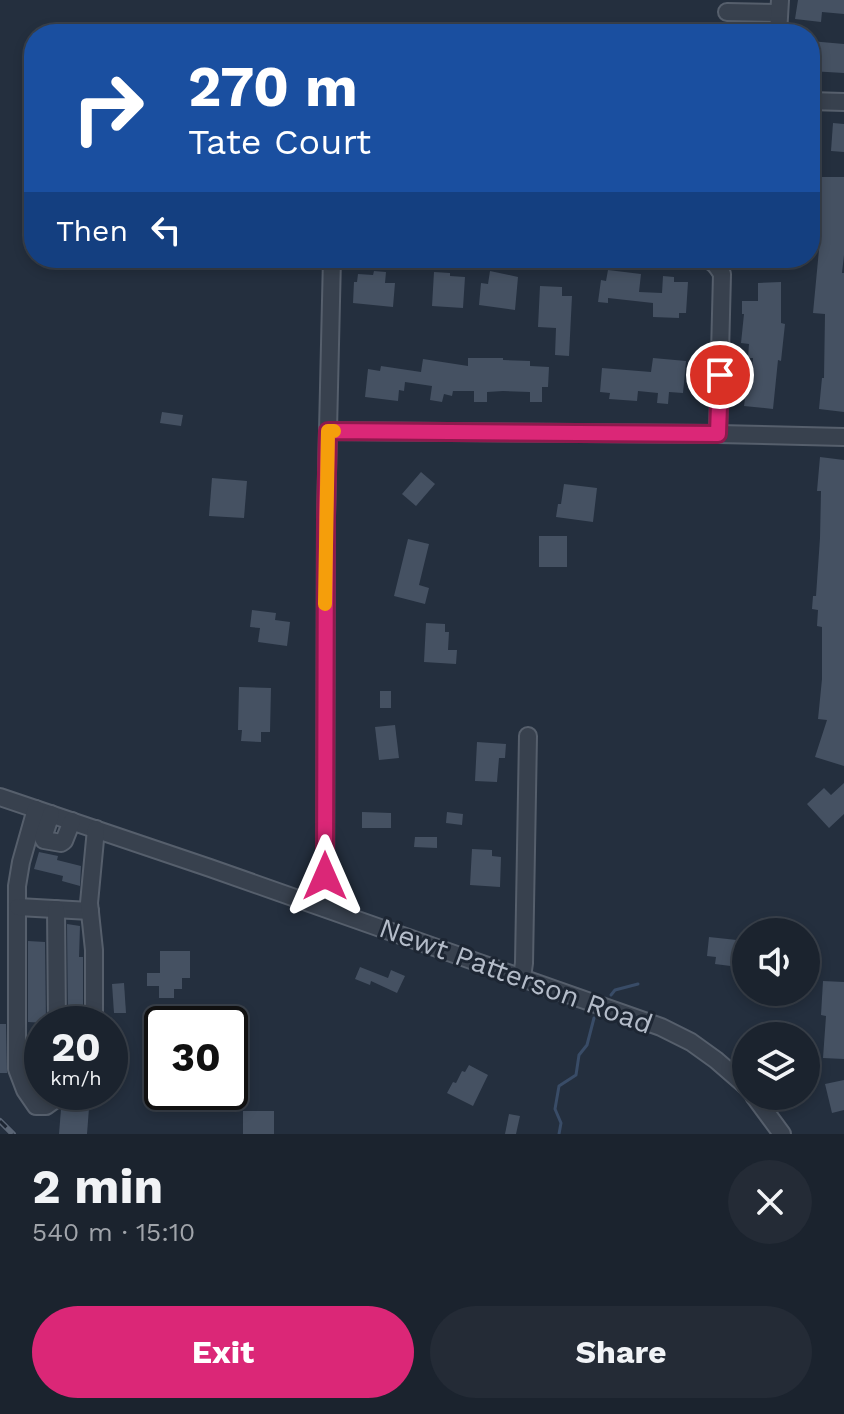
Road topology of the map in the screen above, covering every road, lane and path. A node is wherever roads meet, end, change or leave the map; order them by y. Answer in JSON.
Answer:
{"nodes":[{"id":1,"x":780,"y":6,"type":"edge"},
{"id":2,"x":727,"y":12,"type":"dead end"},
{"id":3,"x":820,"y":101,"type":"edge"},
{"id":4,"x":844,"y":102,"type":"edge"},
{"id":5,"x":332,"y":268,"type":"edge"},
{"id":6,"x":718,"y":268,"type":"edge"},
{"id":7,"x":328,"y":431,"type":"junction"},
{"id":8,"x":718,"y":434,"type":"junction"},
{"id":9,"x":844,"y":437,"type":"edge"},
{"id":10,"x":528,"y":736,"type":"dead end"},
{"id":11,"x":0,"y":797,"type":"edge"},
{"id":12,"x":44,"y":811,"type":"junction"},
{"id":13,"x":72,"y":821,"type":"junction"},
{"id":14,"x":96,"y":829,"type":"junction"},
{"id":15,"x":18,"y":907,"type":"junction"},
{"id":16,"x":325,"y":908,"type":"junction"},
{"id":17,"x":56,"y":909,"type":"junction"},
{"id":18,"x":90,"y":911,"type":"junction"},
{"id":19,"x":522,"y":977,"type":"junction"},
{"id":20,"x":57,"y":1006,"type":"edge"},
{"id":21,"x":94,"y":1006,"type":"edge"},
{"id":22,"x":732,"y":1075,"type":"edge"},
{"id":23,"x":24,"y":1087,"type":"edge"},
{"id":24,"x":764,"y":1110,"type":"edge"},
{"id":25,"x":782,"y":1134,"type":"edge"}],
"edges":[{"from":1,"to":2,"type":"street"},
{"from":3,"to":4,"type":"street"},
{"from":5,"to":7,"type":"street"},
{"from":6,"to":8,"type":"street"},
{"from":7,"to":8,"type":"street"},
{"from":7,"to":16,"type":"street"},
{"from":8,"to":9,"type":"street"},
{"from":10,"to":19,"type":"street"},
{"from":11,"to":12,"type":"street","name":"Newt Patterson Road"},
{"from":12,"to":13,"type":"street","name":"Newt Patterson Road"},
{"from":12,"to":13,"type":"street"},
{"from":12,"to":15,"type":"street"},
{"from":13,"to":14,"type":"street","name":"Newt Patterson Road"},
{"from":14,"to":16,"type":"street","name":"Newt Patterson Road"},
{"from":14,"to":18,"type":"street"},
{"from":15,"to":17,"type":"street"},
{"from":15,"to":23,"type":"street"},
{"from":16,"to":19,"type":"street","name":"Newt Patterson Road"},
{"from":17,"to":18,"type":"street"},
{"from":17,"to":20,"type":"street"},
{"from":18,"to":21,"type":"street"},
{"from":19,"to":22,"type":"street","name":"Newt Patterson Road"},
{"from":24,"to":25,"type":"street"}]}
